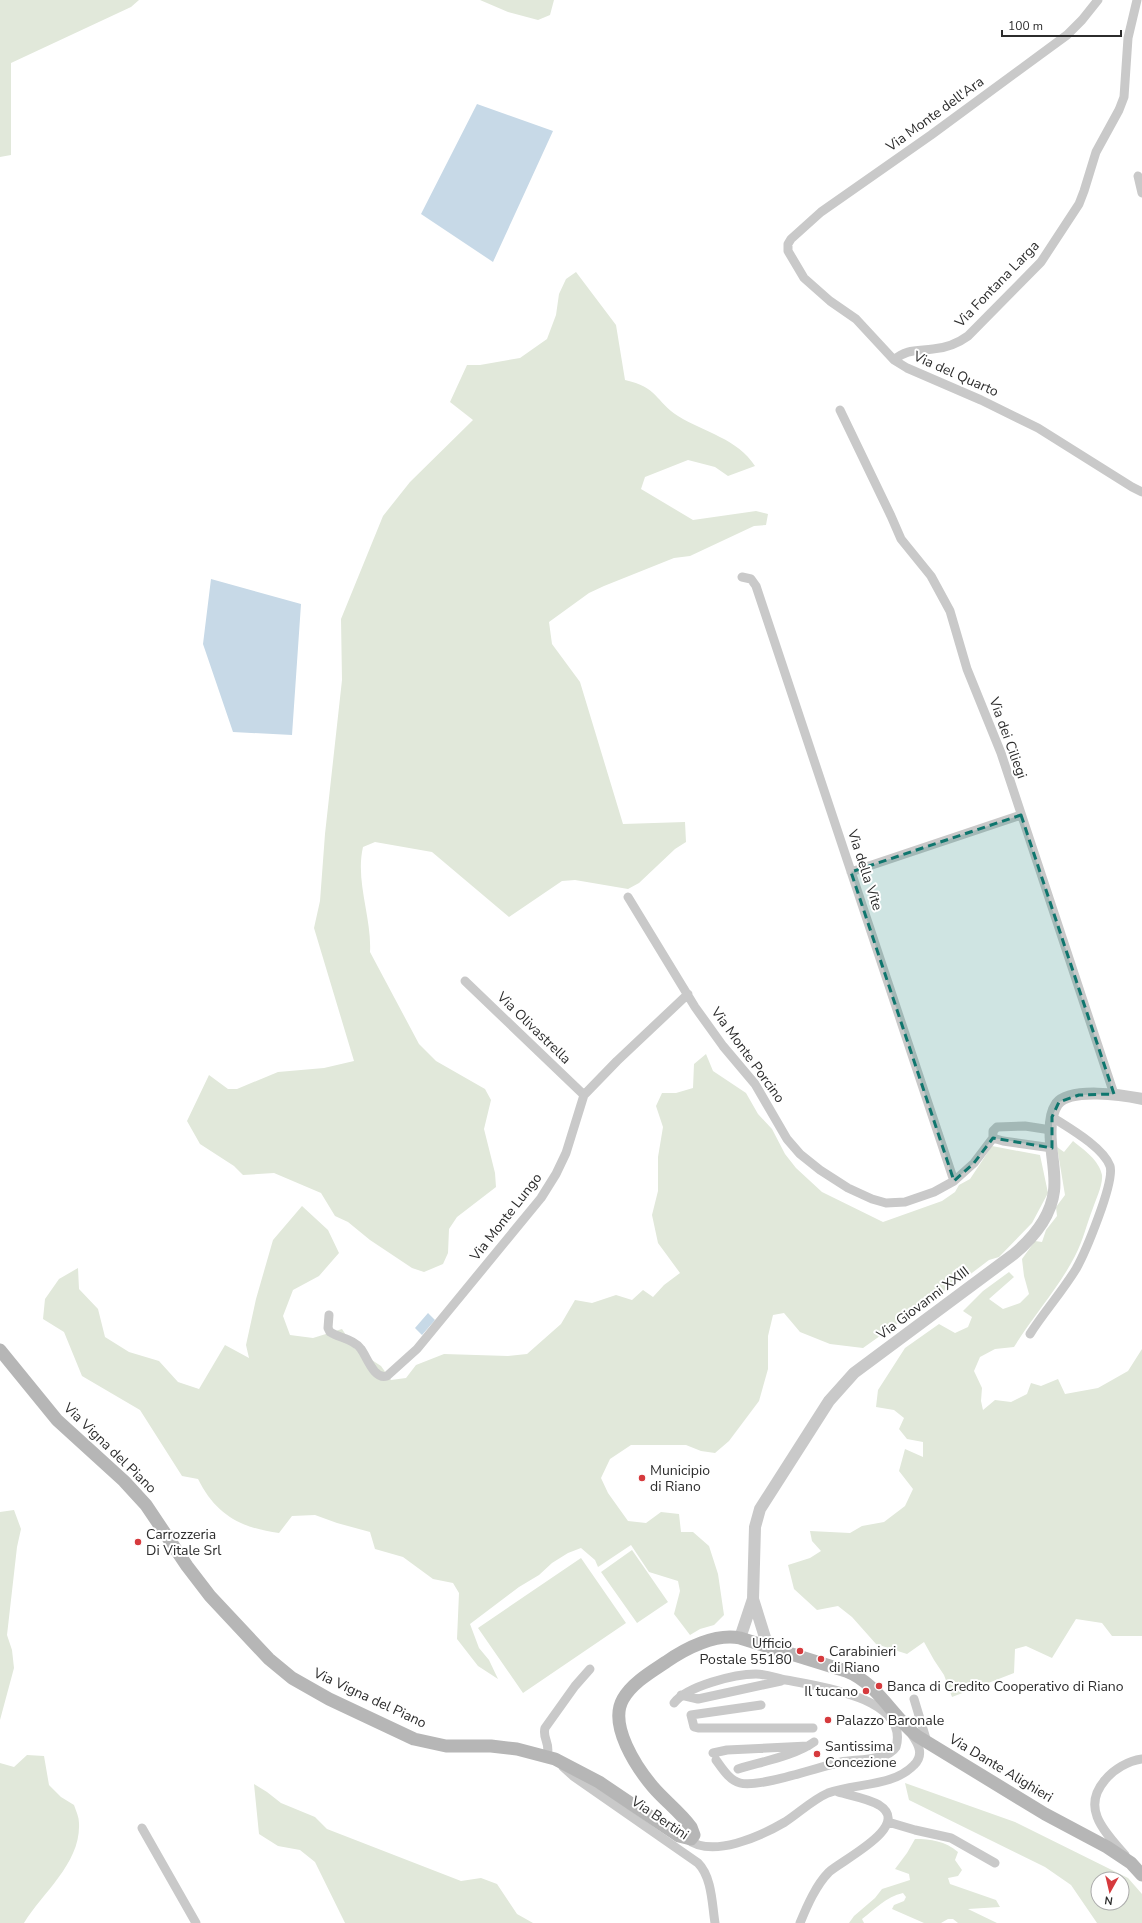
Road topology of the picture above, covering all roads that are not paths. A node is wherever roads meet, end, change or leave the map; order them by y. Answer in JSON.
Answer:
{"nodes":[{"id":1,"x":1098,"y":0,"type":"edge"},
{"id":2,"x":1137,"y":0,"type":"edge"},
{"id":3,"x":1138,"y":176,"type":"dead end"},
{"id":4,"x":1142,"y":193,"type":"edge"},
{"id":5,"x":788,"y":247,"type":"joint"},
{"id":6,"x":894,"y":360,"type":"junction"},
{"id":7,"x":840,"y":410,"type":"dead end"},
{"id":8,"x":1142,"y":492,"type":"edge"},
{"id":9,"x":742,"y":577,"type":"dead end"},
{"id":10,"x":1021,"y":815,"type":"junction"},
{"id":11,"x":851,"y":872,"type":"junction"},
{"id":12,"x":628,"y":897,"type":"dead end"},
{"id":13,"x":465,"y":980,"type":"dead end"},
{"id":14,"x":688,"y":994,"type":"junction"},
{"id":15,"x":1114,"y":1094,"type":"junction"},
{"id":16,"x":584,"y":1095,"type":"junction"},
{"id":17,"x":1142,"y":1099,"type":"edge"},
{"id":18,"x":1052,"y":1117,"type":"junction"},
{"id":19,"x":1051,"y":1130,"type":"junction"},
{"id":20,"x":993,"y":1138,"type":"junction"},
{"id":21,"x":1052,"y":1148,"type":"junction"},
{"id":22,"x":954,"y":1180,"type":"junction"},
{"id":23,"x":329,"y":1315,"type":"dead end"},
{"id":24,"x":1030,"y":1334,"type":"dead end"},
{"id":25,"x":0,"y":1350,"type":"edge"},
{"id":26,"x":753,"y":1599,"type":"junction"},
{"id":27,"x":740,"y":1638,"type":"junction"},
{"id":28,"x":768,"y":1647,"type":"junction"},
{"id":29,"x":590,"y":1669,"type":"dead end"},
{"id":30,"x":784,"y":1680,"type":"junction"},
{"id":31,"x":681,"y":1695,"type":"junction"},
{"id":32,"x":914,"y":1699,"type":"dead end"},
{"id":33,"x":674,"y":1703,"type":"dead end"},
{"id":34,"x":761,"y":1705,"type":"dead end"},
{"id":35,"x":887,"y":1711,"type":"junction"},
{"id":36,"x":813,"y":1728,"type":"dead end"},
{"id":37,"x":908,"y":1729,"type":"junction"},
{"id":38,"x":927,"y":1742,"type":"junction"},
{"id":39,"x":551,"y":1758,"type":"junction"},
{"id":40,"x":1142,"y":1759,"type":"edge"},
{"id":41,"x":738,"y":1769,"type":"dead end"},
{"id":42,"x":836,"y":1791,"type":"junction"},
{"id":43,"x":888,"y":1822,"type":"junction"},
{"id":44,"x":142,"y":1828,"type":"dead end"},
{"id":45,"x":687,"y":1839,"type":"junction"},
{"id":46,"x":995,"y":1863,"type":"dead end"},
{"id":47,"x":1140,"y":1871,"type":"edge"},
{"id":48,"x":196,"y":1923,"type":"edge"},
{"id":49,"x":715,"y":1923,"type":"edge"},
{"id":50,"x":800,"y":1923,"type":"edge"}],
"edges":[{"from":1,"to":5,"type":"street","name":"Via Monte dell'Ara"},
{"from":2,"to":6,"type":"street","name":"Via Fontana Larga"},
{"from":3,"to":4,"type":"street"},
{"from":5,"to":6,"type":"street","name":"Via del Quarto"},
{"from":6,"to":8,"type":"street","name":"Via del Quarto"},
{"from":7,"to":10,"type":"street","name":"Via dei Ciliegi"},
{"from":9,"to":11,"type":"street","name":"Via della Vite"},
{"from":10,"to":11,"type":"street"},
{"from":10,"to":15,"type":"street","name":"Via dei Ciliegi"},
{"from":11,"to":22,"type":"street","name":"Via della Vite"},
{"from":12,"to":14,"type":"street","name":"Via Monte Porcino"},
{"from":13,"to":16,"type":"street","name":"Via Olivastrella"},
{"from":14,"to":16,"type":"street","name":"Via Monte Lungo"},
{"from":14,"to":22,"type":"street","name":"Via Monte Porcino"},
{"from":15,"to":17,"type":"street","name":"Via Giovanni XXIII"},
{"from":15,"to":18,"type":"street","name":"Via Giovanni XXIII"},
{"from":16,"to":23,"type":"street","name":"Via Monte Lungo"},
{"from":18,"to":19,"type":"street","name":"Via Giovanni XXIII"},
{"from":18,"to":24,"type":"street"},
{"from":19,"to":20,"type":"street","name":"Via Monte Porcino"},
{"from":19,"to":21,"type":"street","name":"Via Giovanni XXIII"},
{"from":20,"to":21,"type":"street"},
{"from":20,"to":22,"type":"street","name":"Via Monte Porcino"},
{"from":21,"to":26,"type":"street","name":"Via Giovanni XXIII"},
{"from":25,"to":39,"type":"main road","name":"Via Vigna del Piano"},
{"from":26,"to":27,"type":"street","name":"Via Giovanni XXIII"},
{"from":26,"to":28,"type":"street","name":"Via Giovanni XXIII"},
{"from":27,"to":28,"type":"main road","name":"Via Dante Alighieri"},
{"from":27,"to":45,"type":"main road"},
{"from":28,"to":35,"type":"main road","name":"Via Dante Alighieri"},
{"from":29,"to":39,"type":"street"},
{"from":30,"to":31,"type":"street"},
{"from":30,"to":31,"type":"street"},
{"from":30,"to":35,"type":"street"},
{"from":31,"to":33,"type":"street"},
{"from":32,"to":38,"type":"street"},
{"from":34,"to":36,"type":"street"},
{"from":35,"to":37,"type":"main road","name":"Via Dante Alighieri"},
{"from":35,"to":41,"type":"street"},
{"from":37,"to":38,"type":"main road","name":"Via Dante Alighieri"},
{"from":37,"to":42,"type":"street"},
{"from":38,"to":47,"type":"main road","name":"Via Dante Alighieri"},
{"from":39,"to":45,"type":"main road","name":"Via Vigna del Piano"},
{"from":39,"to":49,"type":"street","name":"Via Bertini"},
{"from":40,"to":47,"type":"street"},
{"from":42,"to":43,"type":"street"},
{"from":42,"to":45,"type":"street"},
{"from":43,"to":46,"type":"street"},
{"from":43,"to":50,"type":"street"},
{"from":44,"to":48,"type":"street"}]}
